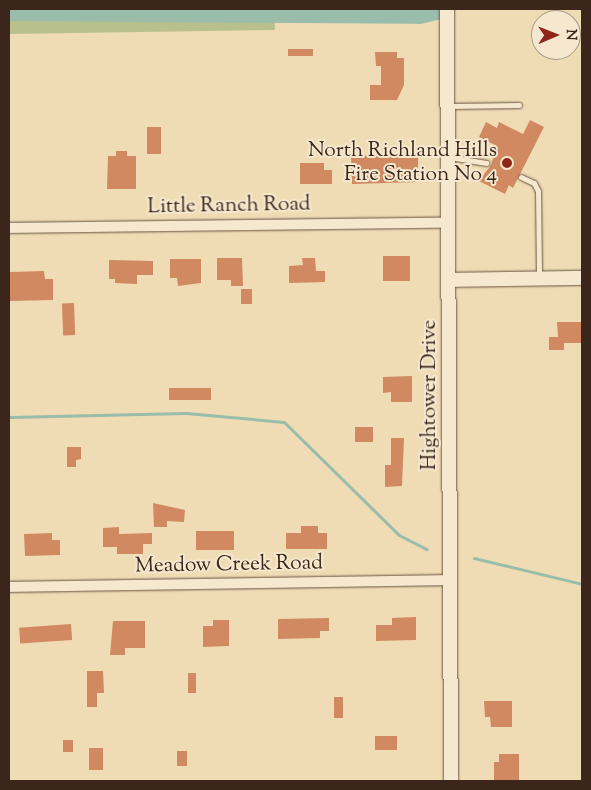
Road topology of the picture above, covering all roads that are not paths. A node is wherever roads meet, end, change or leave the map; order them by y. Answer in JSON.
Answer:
{"nodes":[{"id":1,"x":447,"y":9,"type":"edge"},
{"id":2,"x":519,"y":105,"type":"dead end"},
{"id":3,"x":448,"y":106,"type":"junction"},
{"id":4,"x":449,"y":157,"type":"junction"},
{"id":5,"x":487,"y":163,"type":"dead end"},
{"id":6,"x":522,"y":177,"type":"dead end"},
{"id":7,"x":449,"y":223,"type":"junction"},
{"id":8,"x":9,"y":228,"type":"edge"},
{"id":9,"x":539,"y":278,"type":"junction"},
{"id":10,"x":582,"y":278,"type":"edge"},
{"id":11,"x":450,"y":280,"type":"junction"},
{"id":12,"x":450,"y":580,"type":"junction"},
{"id":13,"x":9,"y":587,"type":"edge"},
{"id":14,"x":451,"y":781,"type":"edge"}],
"edges":[{"from":1,"to":3,"type":"street","name":"Hightower Drive"},
{"from":2,"to":3,"type":"lane"},
{"from":3,"to":4,"type":"street","name":"Hightower Drive"},
{"from":4,"to":5,"type":"lane"},
{"from":4,"to":7,"type":"street","name":"Hightower Drive"},
{"from":6,"to":9,"type":"lane"},
{"from":7,"to":8,"type":"street","name":"Little Ranch Road"},
{"from":7,"to":11,"type":"street","name":"Hightower Drive"},
{"from":9,"to":10,"type":"street"},
{"from":9,"to":11,"type":"street"},
{"from":11,"to":12,"type":"street","name":"Hightower Drive"},
{"from":12,"to":13,"type":"street","name":"Meadow Creek Road"},
{"from":12,"to":14,"type":"street","name":"Hightower Drive"}]}
